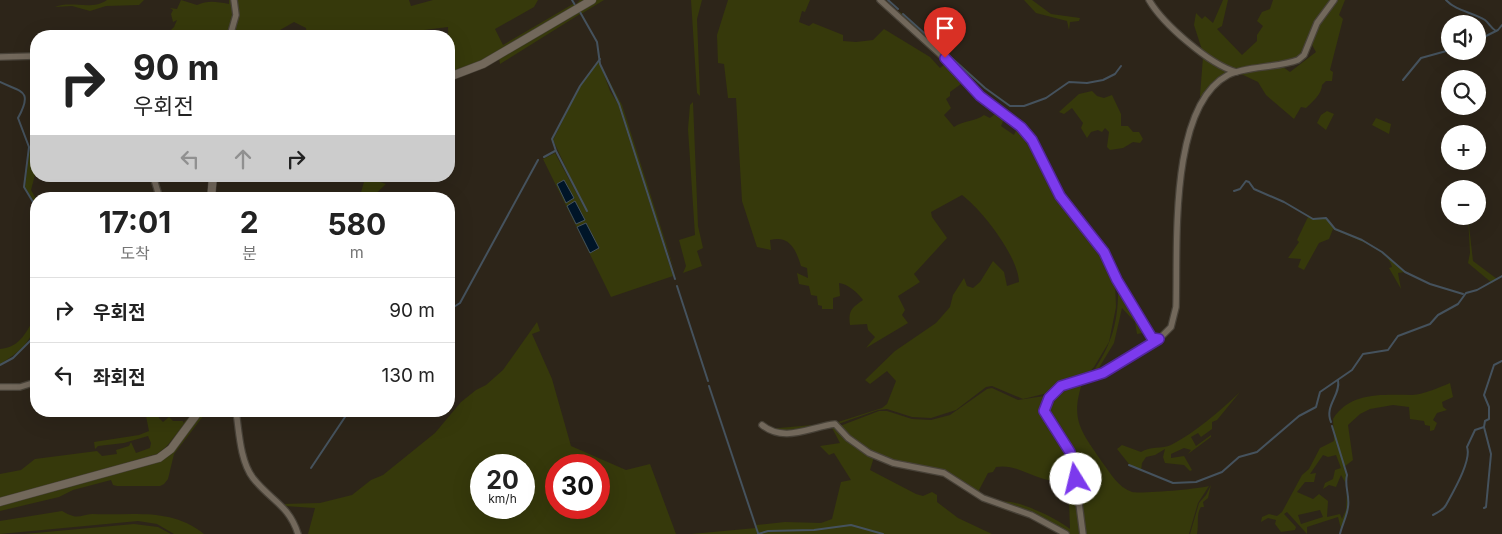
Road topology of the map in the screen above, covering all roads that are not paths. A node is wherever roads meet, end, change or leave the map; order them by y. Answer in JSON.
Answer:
{"nodes":[{"id":1,"x":234,"y":0,"type":"edge"},
{"id":2,"x":592,"y":0,"type":"edge"},
{"id":3,"x":880,"y":0,"type":"edge"},
{"id":4,"x":1149,"y":0,"type":"edge"},
{"id":5,"x":1334,"y":0,"type":"edge"},
{"id":6,"x":232,"y":30,"type":"edge"},
{"id":7,"x":0,"y":56,"type":"edge"},
{"id":8,"x":30,"y":56,"type":"edge"},
{"id":9,"x":1236,"y":72,"type":"junction"},
{"id":10,"x":455,"y":75,"type":"edge"},
{"id":11,"x":1159,"y":339,"type":"junction"},
{"id":12,"x":30,"y":384,"type":"edge"},
{"id":13,"x":0,"y":387,"type":"edge"},
{"id":14,"x":195,"y":417,"type":"edge"},
{"id":15,"x":237,"y":417,"type":"edge"},
{"id":16,"x":762,"y":425,"type":"dead end"},
{"id":17,"x":0,"y":502,"type":"edge"},
{"id":18,"x":298,"y":534,"type":"edge"},
{"id":19,"x":1066,"y":534,"type":"edge"},
{"id":20,"x":1083,"y":534,"type":"edge"}],
"edges":[{"from":1,"to":6,"type":"street"},
{"from":2,"to":10,"type":"main road"},
{"from":3,"to":11,"type":"street"},
{"from":4,"to":9,"type":"street"},
{"from":5,"to":9,"type":"street"},
{"from":7,"to":8,"type":"street"},
{"from":9,"to":11,"type":"street"},
{"from":11,"to":20,"type":"street"},
{"from":12,"to":13,"type":"street"},
{"from":14,"to":17,"type":"main road"},
{"from":15,"to":18,"type":"street"},
{"from":16,"to":19,"type":"street"}]}
